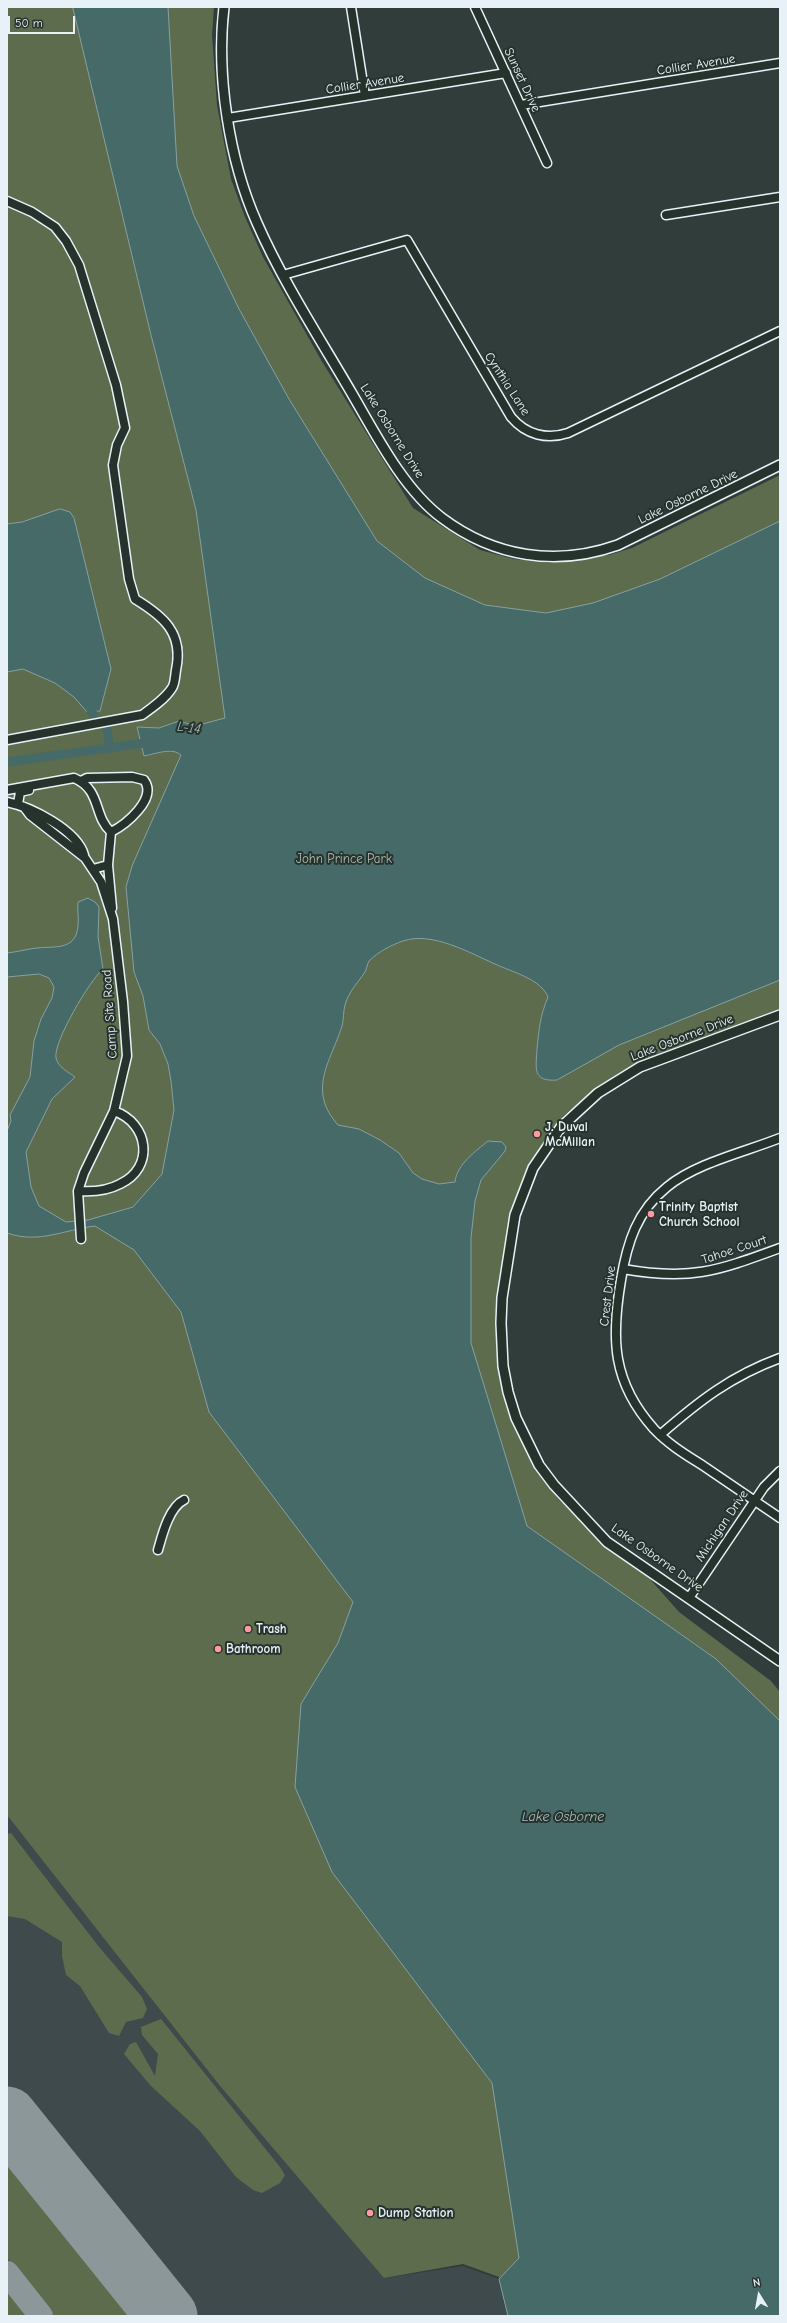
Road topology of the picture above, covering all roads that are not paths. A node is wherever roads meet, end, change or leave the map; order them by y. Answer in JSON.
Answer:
{"nodes":[{"id":1,"x":224,"y":7,"type":"edge"},
{"id":2,"x":351,"y":7,"type":"edge"},
{"id":3,"x":475,"y":7,"type":"edge"},
{"id":4,"x":780,"y":63,"type":"edge"},
{"id":5,"x":506,"y":73,"type":"junction"},
{"id":6,"x":365,"y":96,"type":"junction"},
{"id":7,"x":521,"y":105,"type":"junction"},
{"id":8,"x":228,"y":118,"type":"junction"},
{"id":9,"x":547,"y":163,"type":"dead end"},
{"id":10,"x":780,"y":197,"type":"edge"},
{"id":11,"x":7,"y":201,"type":"edge"},
{"id":12,"x":666,"y":216,"type":"dead end"},
{"id":13,"x":283,"y":275,"type":"junction"},
{"id":14,"x":780,"y":331,"type":"edge"},
{"id":15,"x":780,"y":465,"type":"edge"},
{"id":16,"x":7,"y":740,"type":"edge"},
{"id":17,"x":81,"y":781,"type":"junction"},
{"id":18,"x":35,"y":785,"type":"junction"},
{"id":19,"x":7,"y":790,"type":"edge"},
{"id":20,"x":7,"y":802,"type":"edge"},
{"id":21,"x":21,"y":806,"type":"junction"},
{"id":22,"x":111,"y":832,"type":"junction"},
{"id":23,"x":108,"y":865,"type":"junction"},
{"id":24,"x":93,"y":869,"type":"junction"},
{"id":25,"x":113,"y":919,"type":"junction"},
{"id":26,"x":780,"y":1015,"type":"edge"},
{"id":27,"x":114,"y":1112,"type":"junction"},
{"id":28,"x":780,"y":1138,"type":"edge"},
{"id":29,"x":78,"y":1191,"type":"junction"},
{"id":30,"x":80,"y":1239,"type":"dead end"},
{"id":31,"x":780,"y":1248,"type":"edge"},
{"id":32,"x":623,"y":1269,"type":"junction"},
{"id":33,"x":780,"y":1358,"type":"edge"},
{"id":34,"x":660,"y":1435,"type":"junction"},
{"id":35,"x":780,"y":1471,"type":"edge"},
{"id":36,"x":184,"y":1500,"type":"dead end"},
{"id":37,"x":754,"y":1501,"type":"junction"},
{"id":38,"x":780,"y":1518,"type":"edge"},
{"id":39,"x":158,"y":1550,"type":"dead end"},
{"id":40,"x":689,"y":1598,"type":"junction"},
{"id":41,"x":780,"y":1661,"type":"edge"}],
"edges":[{"from":1,"to":8,"type":"street","name":"Lake Osborne Drive"},
{"from":2,"to":6,"type":"street"},
{"from":3,"to":5,"type":"street","name":"Sunset Drive"},
{"from":4,"to":7,"type":"street","name":"Collier Avenue"},
{"from":5,"to":6,"type":"street","name":"Collier Avenue"},
{"from":5,"to":7,"type":"street","name":"Sunset Drive"},
{"from":6,"to":8,"type":"street","name":"Collier Avenue"},
{"from":7,"to":9,"type":"street","name":"Sunset Drive"},
{"from":8,"to":13,"type":"street","name":"Lake Osborne Drive"},
{"from":10,"to":12,"type":"street"},
{"from":11,"to":16,"type":"street"},
{"from":13,"to":14,"type":"street","name":"Cynthia Lane"},
{"from":13,"to":15,"type":"street","name":"Lake Osborne Drive"},
{"from":17,"to":18,"type":"street"},
{"from":17,"to":22,"type":"street"},
{"from":17,"to":22,"type":"street"},
{"from":18,"to":19,"type":"street"},
{"from":18,"to":21,"type":"street"},
{"from":20,"to":21,"type":"street","name":"Camp Site Road"},
{"from":21,"to":24,"type":"street","name":"Camp Site Road"},
{"from":22,"to":23,"type":"street"},
{"from":23,"to":24,"type":"street"},
{"from":23,"to":25,"type":"street"},
{"from":24,"to":25,"type":"street","name":"Camp Site Road"},
{"from":25,"to":27,"type":"street","name":"Camp Site Road"},
{"from":26,"to":40,"type":"street","name":"Lake Osborne Drive"},
{"from":27,"to":29,"type":"street","name":"Camp Site Road"},
{"from":27,"to":29,"type":"street"},
{"from":28,"to":32,"type":"street","name":"Crest Drive"},
{"from":29,"to":30,"type":"street","name":"Camp Site Road"},
{"from":31,"to":32,"type":"street","name":"Tahoe Court"},
{"from":32,"to":34,"type":"street","name":"Crest Drive"},
{"from":33,"to":34,"type":"street"},
{"from":34,"to":37,"type":"street","name":"Crest Drive"},
{"from":35,"to":37,"type":"street","name":"Michigan Drive"},
{"from":36,"to":39,"type":"street"},
{"from":37,"to":38,"type":"street","name":"Crest Drive"},
{"from":37,"to":40,"type":"street","name":"Michigan Drive"},
{"from":40,"to":41,"type":"street","name":"Lake Osborne Drive"}]}
